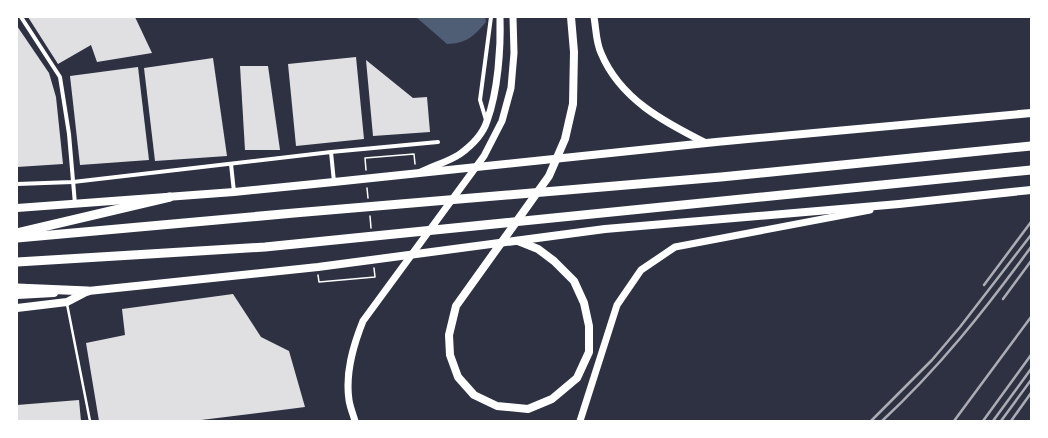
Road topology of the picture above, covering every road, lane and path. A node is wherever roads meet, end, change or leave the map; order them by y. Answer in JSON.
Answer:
{"nodes":[{"id":1,"x":21,"y":17,"type":"edge"},
{"id":2,"x":492,"y":17,"type":"edge"},
{"id":3,"x":500,"y":17,"type":"edge"},
{"id":4,"x":513,"y":17,"type":"edge"},
{"id":5,"x":571,"y":17,"type":"edge"},
{"id":6,"x":594,"y":17,"type":"edge"},
{"id":7,"x":1031,"y":114,"type":"edge"},
{"id":8,"x":487,"y":122,"type":"junction"},
{"id":9,"x":438,"y":142,"type":"dead end"},
{"id":10,"x":706,"y":143,"type":"junction"},
{"id":11,"x":1031,"y":146,"type":"edge"},
{"id":12,"x":331,"y":152,"type":"junction"},
{"id":13,"x":231,"y":164,"type":"junction"},
{"id":14,"x":1031,"y":170,"type":"edge"},
{"id":15,"x":366,"y":174,"type":"dead end"},
{"id":16,"x":415,"y":174,"type":"junction"},
{"id":17,"x":73,"y":182,"type":"junction"},
{"id":18,"x":334,"y":182,"type":"junction"},
{"id":19,"x":367,"y":182,"type":"dead end"},
{"id":20,"x":17,"y":184,"type":"edge"},
{"id":21,"x":1031,"y":190,"type":"edge"},
{"id":22,"x":234,"y":192,"type":"junction"},
{"id":23,"x":170,"y":196,"type":"junction"},
{"id":24,"x":368,"y":197,"type":"dead end"},
{"id":25,"x":75,"y":204,"type":"junction"},
{"id":26,"x":898,"y":204,"type":"junction"},
{"id":27,"x":17,"y":208,"type":"edge"},
{"id":28,"x":369,"y":213,"type":"dead end"},
{"id":29,"x":371,"y":229,"type":"dead end"},
{"id":30,"x":17,"y":233,"type":"edge"},
{"id":31,"x":17,"y":238,"type":"edge"},
{"id":32,"x":517,"y":241,"type":"junction"},
{"id":33,"x":373,"y":261,"type":"dead end"},
{"id":34,"x":17,"y":262,"type":"edge"},
{"id":35,"x":319,"y":282,"type":"dead end"},
{"id":36,"x":17,"y":288,"type":"edge"},
{"id":37,"x":88,"y":291,"type":"junction"},
{"id":38,"x":17,"y":295,"type":"edge"},
{"id":39,"x":67,"y":302,"type":"junction"},
{"id":40,"x":17,"y":308,"type":"edge"},
{"id":41,"x":90,"y":421,"type":"edge"},
{"id":42,"x":355,"y":421,"type":"edge"},
{"id":43,"x":580,"y":421,"type":"edge"}],
"edges":[{"from":1,"to":17,"type":"street"},
{"from":2,"to":8,"type":"street"},
{"from":3,"to":8,"type":"street"},
{"from":4,"to":42,"type":"street"},
{"from":5,"to":32,"type":"main road"},
{"from":6,"to":10,"type":"street"},
{"from":7,"to":10,"type":"main road"},
{"from":8,"to":16,"type":"street"},
{"from":9,"to":12,"type":"street"},
{"from":10,"to":16,"type":"main road"},
{"from":11,"to":31,"type":"highway"},
{"from":12,"to":13,"type":"street"},
{"from":12,"to":18,"type":"street"},
{"from":13,"to":17,"type":"street"},
{"from":13,"to":22,"type":"street"},
{"from":14,"to":34,"type":"highway"},
{"from":15,"to":16,"type":"path"},
{"from":16,"to":18,"type":"main road"},
{"from":17,"to":20,"type":"street"},
{"from":17,"to":25,"type":"street"},
{"from":18,"to":22,"type":"main road"},
{"from":19,"to":24,"type":"path"},
{"from":21,"to":26,"type":"main road"},
{"from":22,"to":23,"type":"main road"},
{"from":23,"to":25,"type":"main road"},
{"from":23,"to":30,"type":"highway"},
{"from":25,"to":27,"type":"main road"},
{"from":26,"to":32,"type":"main road"},
{"from":26,"to":43,"type":"street"},
{"from":28,"to":29,"type":"path"},
{"from":32,"to":37,"type":"main road"},
{"from":33,"to":35,"type":"path"},
{"from":36,"to":37,"type":"highway"},
{"from":37,"to":38,"type":"main road"},
{"from":37,"to":39,"type":"main road"},
{"from":39,"to":40,"type":"main road"},
{"from":39,"to":41,"type":"lane"}]}
